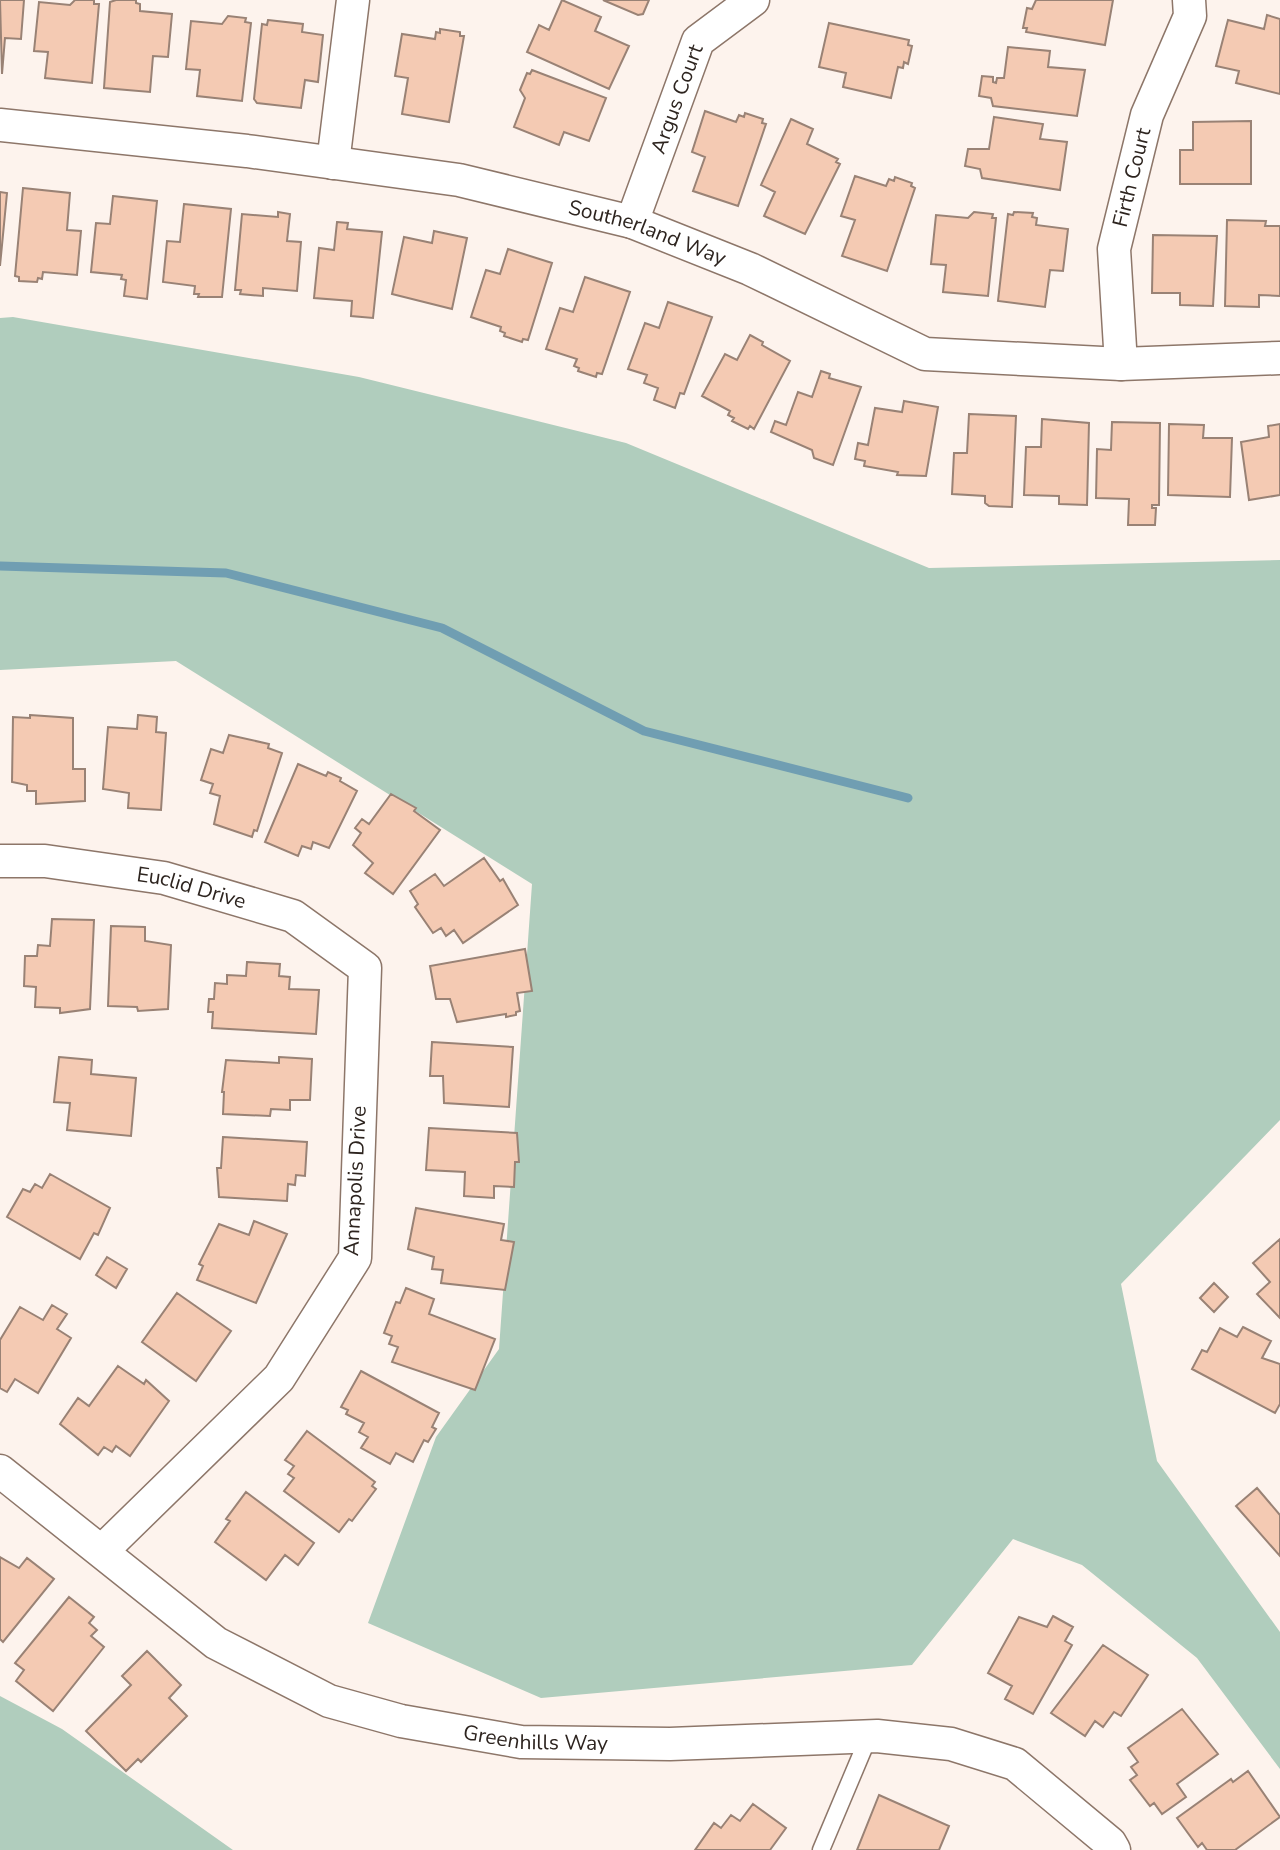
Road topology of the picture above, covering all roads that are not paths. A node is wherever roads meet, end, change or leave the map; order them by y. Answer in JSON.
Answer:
{"nodes":[{"id":1,"x":353,"y":0,"type":"edge"},
{"id":2,"x":753,"y":0,"type":"edge"},
{"id":3,"x":1189,"y":0,"type":"edge"},
{"id":4,"x":0,"y":125,"type":"edge"},
{"id":5,"x":333,"y":163,"type":"junction"},
{"id":6,"x":632,"y":222,"type":"junction"},
{"id":7,"x":1280,"y":358,"type":"edge"},
{"id":8,"x":1121,"y":364,"type":"junction"},
{"id":9,"x":0,"y":861,"type":"edge"},
{"id":10,"x":365,"y":968,"type":"joint"},
{"id":11,"x":0,"y":1471,"type":"edge"},
{"id":12,"x":103,"y":1550,"type":"junction"},
{"id":13,"x":869,"y":1736,"type":"junction"},
{"id":14,"x":821,"y":1850,"type":"edge"},
{"id":15,"x":1114,"y":1850,"type":"edge"}],
"edges":[{"from":1,"to":5,"type":"street"},
{"from":2,"to":6,"type":"street","name":"Argus Court"},
{"from":3,"to":8,"type":"street","name":"Firth Court"},
{"from":4,"to":5,"type":"street","name":"Southerland Way"},
{"from":5,"to":6,"type":"street","name":"Southerland Way"},
{"from":6,"to":8,"type":"street","name":"Southerland Way"},
{"from":7,"to":8,"type":"street","name":"Southerland Way"},
{"from":9,"to":10,"type":"street","name":"Euclid Drive"},
{"from":10,"to":12,"type":"street","name":"Annapolis Drive"},
{"from":11,"to":12,"type":"street","name":"Greenhills Way"},
{"from":12,"to":13,"type":"street","name":"Greenhills Way"},
{"from":13,"to":14,"type":"lane"},
{"from":13,"to":15,"type":"street","name":"Greenhills Way"}]}
